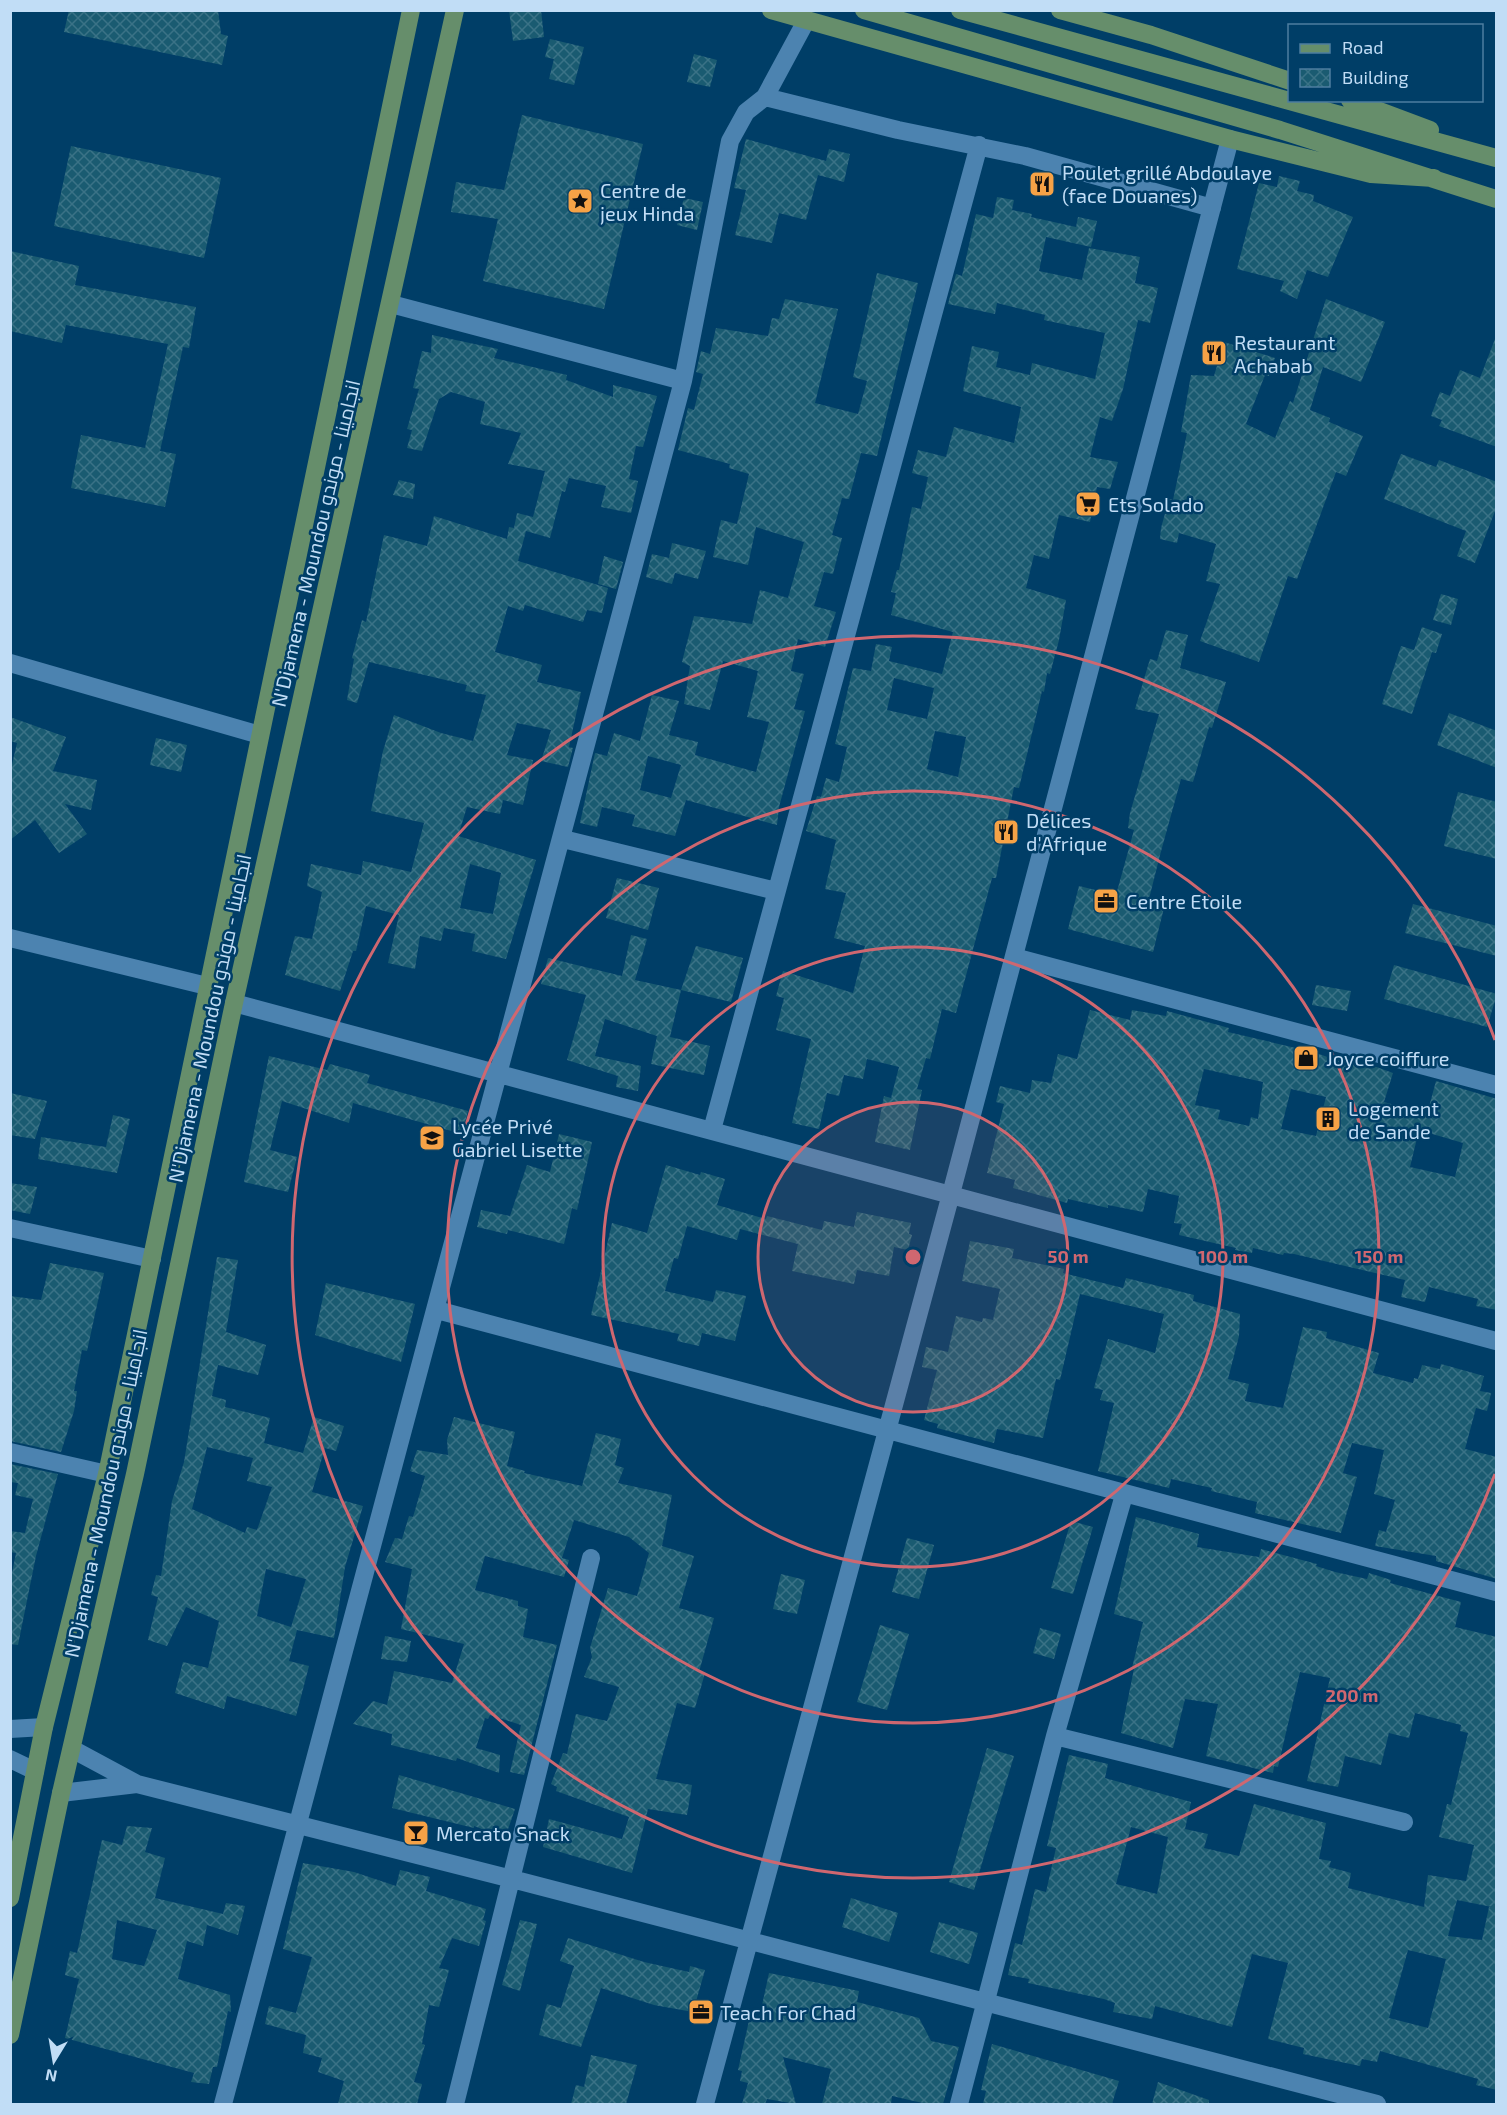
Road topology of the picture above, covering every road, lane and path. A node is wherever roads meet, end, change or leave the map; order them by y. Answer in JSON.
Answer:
{"nodes":[{"id":1,"x":411,"y":10,"type":"edge"},
{"id":2,"x":455,"y":10,"type":"edge"},
{"id":3,"x":771,"y":10,"type":"edge"},
{"id":4,"x":864,"y":10,"type":"edge"},
{"id":5,"x":960,"y":10,"type":"edge"},
{"id":6,"x":1060,"y":10,"type":"edge"},
{"id":7,"x":806,"y":21,"type":"junction"},
{"id":8,"x":1288,"y":80,"type":"edge"},
{"id":9,"x":765,"y":97,"type":"junction"},
{"id":10,"x":1288,"y":101,"type":"edge"},
{"id":11,"x":1292,"y":102,"type":"edge"},
{"id":12,"x":1356,"y":102,"type":"edge"},
{"id":13,"x":1230,"y":139,"type":"junction"},
{"id":14,"x":979,"y":145,"type":"junction"},
{"id":15,"x":1478,"y":152,"type":"junction"},
{"id":16,"x":1497,"y":158,"type":"edge"},
{"id":17,"x":1434,"y":178,"type":"junction"},
{"id":18,"x":1497,"y":199,"type":"edge"},
{"id":19,"x":1212,"y":208,"type":"junction"},
{"id":20,"x":391,"y":304,"type":"junction"},
{"id":21,"x":683,"y":381,"type":"junction"},
{"id":22,"x":10,"y":663,"type":"edge"},
{"id":23,"x":260,"y":735,"type":"junction"},
{"id":24,"x":563,"y":839,"type":"junction"},
{"id":25,"x":776,"y":891,"type":"junction"},
{"id":26,"x":10,"y":938,"type":"edge"},
{"id":27,"x":1014,"y":957,"type":"junction"},
{"id":28,"x":207,"y":986,"type":"junction"},
{"id":29,"x":234,"y":1003,"type":"junction"},
{"id":30,"x":497,"y":1074,"type":"junction"},
{"id":31,"x":1497,"y":1085,"type":"edge"},
{"id":32,"x":712,"y":1130,"type":"junction"},
{"id":33,"x":951,"y":1194,"type":"junction"},
{"id":34,"x":10,"y":1228,"type":"edge"},
{"id":35,"x":152,"y":1259,"type":"junction"},
{"id":36,"x":437,"y":1310,"type":"junction"},
{"id":37,"x":1497,"y":1341,"type":"edge"},
{"id":38,"x":886,"y":1427,"type":"junction"},
{"id":39,"x":10,"y":1452,"type":"edge"},
{"id":40,"x":107,"y":1474,"type":"junction"},
{"id":41,"x":1124,"y":1495,"type":"junction"},
{"id":42,"x":591,"y":1558,"type":"dead end"},
{"id":43,"x":1497,"y":1592,"type":"edge"},
{"id":44,"x":44,"y":1727,"type":"junction"},
{"id":45,"x":10,"y":1729,"type":"edge"},
{"id":46,"x":1055,"y":1736,"type":"junction"},
{"id":47,"x":72,"y":1749,"type":"junction"},
{"id":48,"x":10,"y":1759,"type":"edge"},
{"id":49,"x":35,"y":1771,"type":"junction"},
{"id":50,"x":137,"y":1784,"type":"junction"},
{"id":51,"x":61,"y":1793,"type":"junction"},
{"id":52,"x":1404,"y":1822,"type":"dead end"},
{"id":53,"x":298,"y":1823,"type":"junction"},
{"id":54,"x":512,"y":1879,"type":"junction"},
{"id":55,"x":10,"y":1898,"type":"edge"},
{"id":56,"x":748,"y":1940,"type":"junction"},
{"id":57,"x":985,"y":2003,"type":"junction"},
{"id":58,"x":10,"y":2035,"type":"edge"},
{"id":59,"x":223,"y":2104,"type":"edge"},
{"id":60,"x":455,"y":2104,"type":"edge"},
{"id":61,"x":705,"y":2104,"type":"edge"},
{"id":62,"x":959,"y":2104,"type":"edge"},
{"id":63,"x":1377,"y":2104,"type":"edge"}],
"edges":[{"from":1,"to":23,"type":"main road","name":"N'Djamena - Moundou انجامينا - موندو"},
{"from":2,"to":20,"type":"main road","name":"N'Djamena - Moundou انجامينا - موندو"},
{"from":3,"to":7,"type":"main road"},
{"from":4,"to":17,"type":"main road"},
{"from":5,"to":10,"type":"main road"},
{"from":6,"to":8,"type":"main road"},
{"from":7,"to":9,"type":"street"},
{"from":7,"to":13,"type":"main road"},
{"from":9,"to":14,"type":"street"},
{"from":9,"to":21,"type":"street"},
{"from":11,"to":15,"type":"main road"},
{"from":12,"to":15,"type":"main road"},
{"from":13,"to":17,"type":"main road"},
{"from":13,"to":19,"type":"street"},
{"from":14,"to":19,"type":"street"},
{"from":14,"to":25,"type":"street"},
{"from":15,"to":16,"type":"main road"},
{"from":17,"to":18,"type":"main road"},
{"from":19,"to":27,"type":"street"},
{"from":20,"to":21,"type":"street"},
{"from":20,"to":29,"type":"main road","name":"N'Djamena - Moundou انجامينا - موندو"},
{"from":21,"to":24,"type":"street"},
{"from":22,"to":23,"type":"street"},
{"from":23,"to":28,"type":"main road","name":"N'Djamena - Moundou انجامينا - موندو"},
{"from":24,"to":25,"type":"street"},
{"from":24,"to":30,"type":"street"},
{"from":25,"to":32,"type":"street"},
{"from":26,"to":28,"type":"street"},
{"from":27,"to":31,"type":"street"},
{"from":27,"to":33,"type":"street"},
{"from":28,"to":35,"type":"main road","name":"N'Djamena - Moundou انجامينا - موندو"},
{"from":29,"to":30,"type":"street"},
{"from":29,"to":47,"type":"main road","name":"N'Djamena - Moundou انجامينا - موندو"},
{"from":30,"to":32,"type":"street"},
{"from":30,"to":36,"type":"street"},
{"from":32,"to":33,"type":"street"},
{"from":33,"to":37,"type":"street"},
{"from":33,"to":38,"type":"street"},
{"from":34,"to":35,"type":"street"},
{"from":35,"to":40,"type":"main road","name":"N'Djamena - Moundou انجامينا - موندو"},
{"from":36,"to":38,"type":"street"},
{"from":36,"to":53,"type":"street"},
{"from":38,"to":41,"type":"street"},
{"from":38,"to":56,"type":"street"},
{"from":39,"to":40,"type":"street"},
{"from":40,"to":44,"type":"main road","name":"N'Djamena - Moundou انجامينا - موندو"},
{"from":41,"to":43,"type":"street"},
{"from":41,"to":46,"type":"street"},
{"from":42,"to":54,"type":"street"},
{"from":44,"to":45,"type":"street"},
{"from":44,"to":49,"type":"main road","name":"N'Djamena - Moundou انجامينا - موندو"},
{"from":46,"to":52,"type":"street"},
{"from":46,"to":57,"type":"street"},
{"from":47,"to":50,"type":"street"},
{"from":47,"to":51,"type":"main road","name":"N'Djamena - Moundou انجامينا - موندو"},
{"from":48,"to":49,"type":"street"},
{"from":49,"to":55,"type":"main road","name":"N'Djamena - Moundou انجامينا - موندو"},
{"from":50,"to":51,"type":"street"},
{"from":50,"to":53,"type":"street"},
{"from":51,"to":58,"type":"main road","name":"N'Djamena - Moundou انجامينا - موندو"},
{"from":53,"to":54,"type":"street"},
{"from":53,"to":59,"type":"street"},
{"from":54,"to":56,"type":"street"},
{"from":54,"to":60,"type":"street"},
{"from":56,"to":57,"type":"street"},
{"from":56,"to":61,"type":"street"},
{"from":57,"to":62,"type":"street"},
{"from":57,"to":63,"type":"street"}]}
